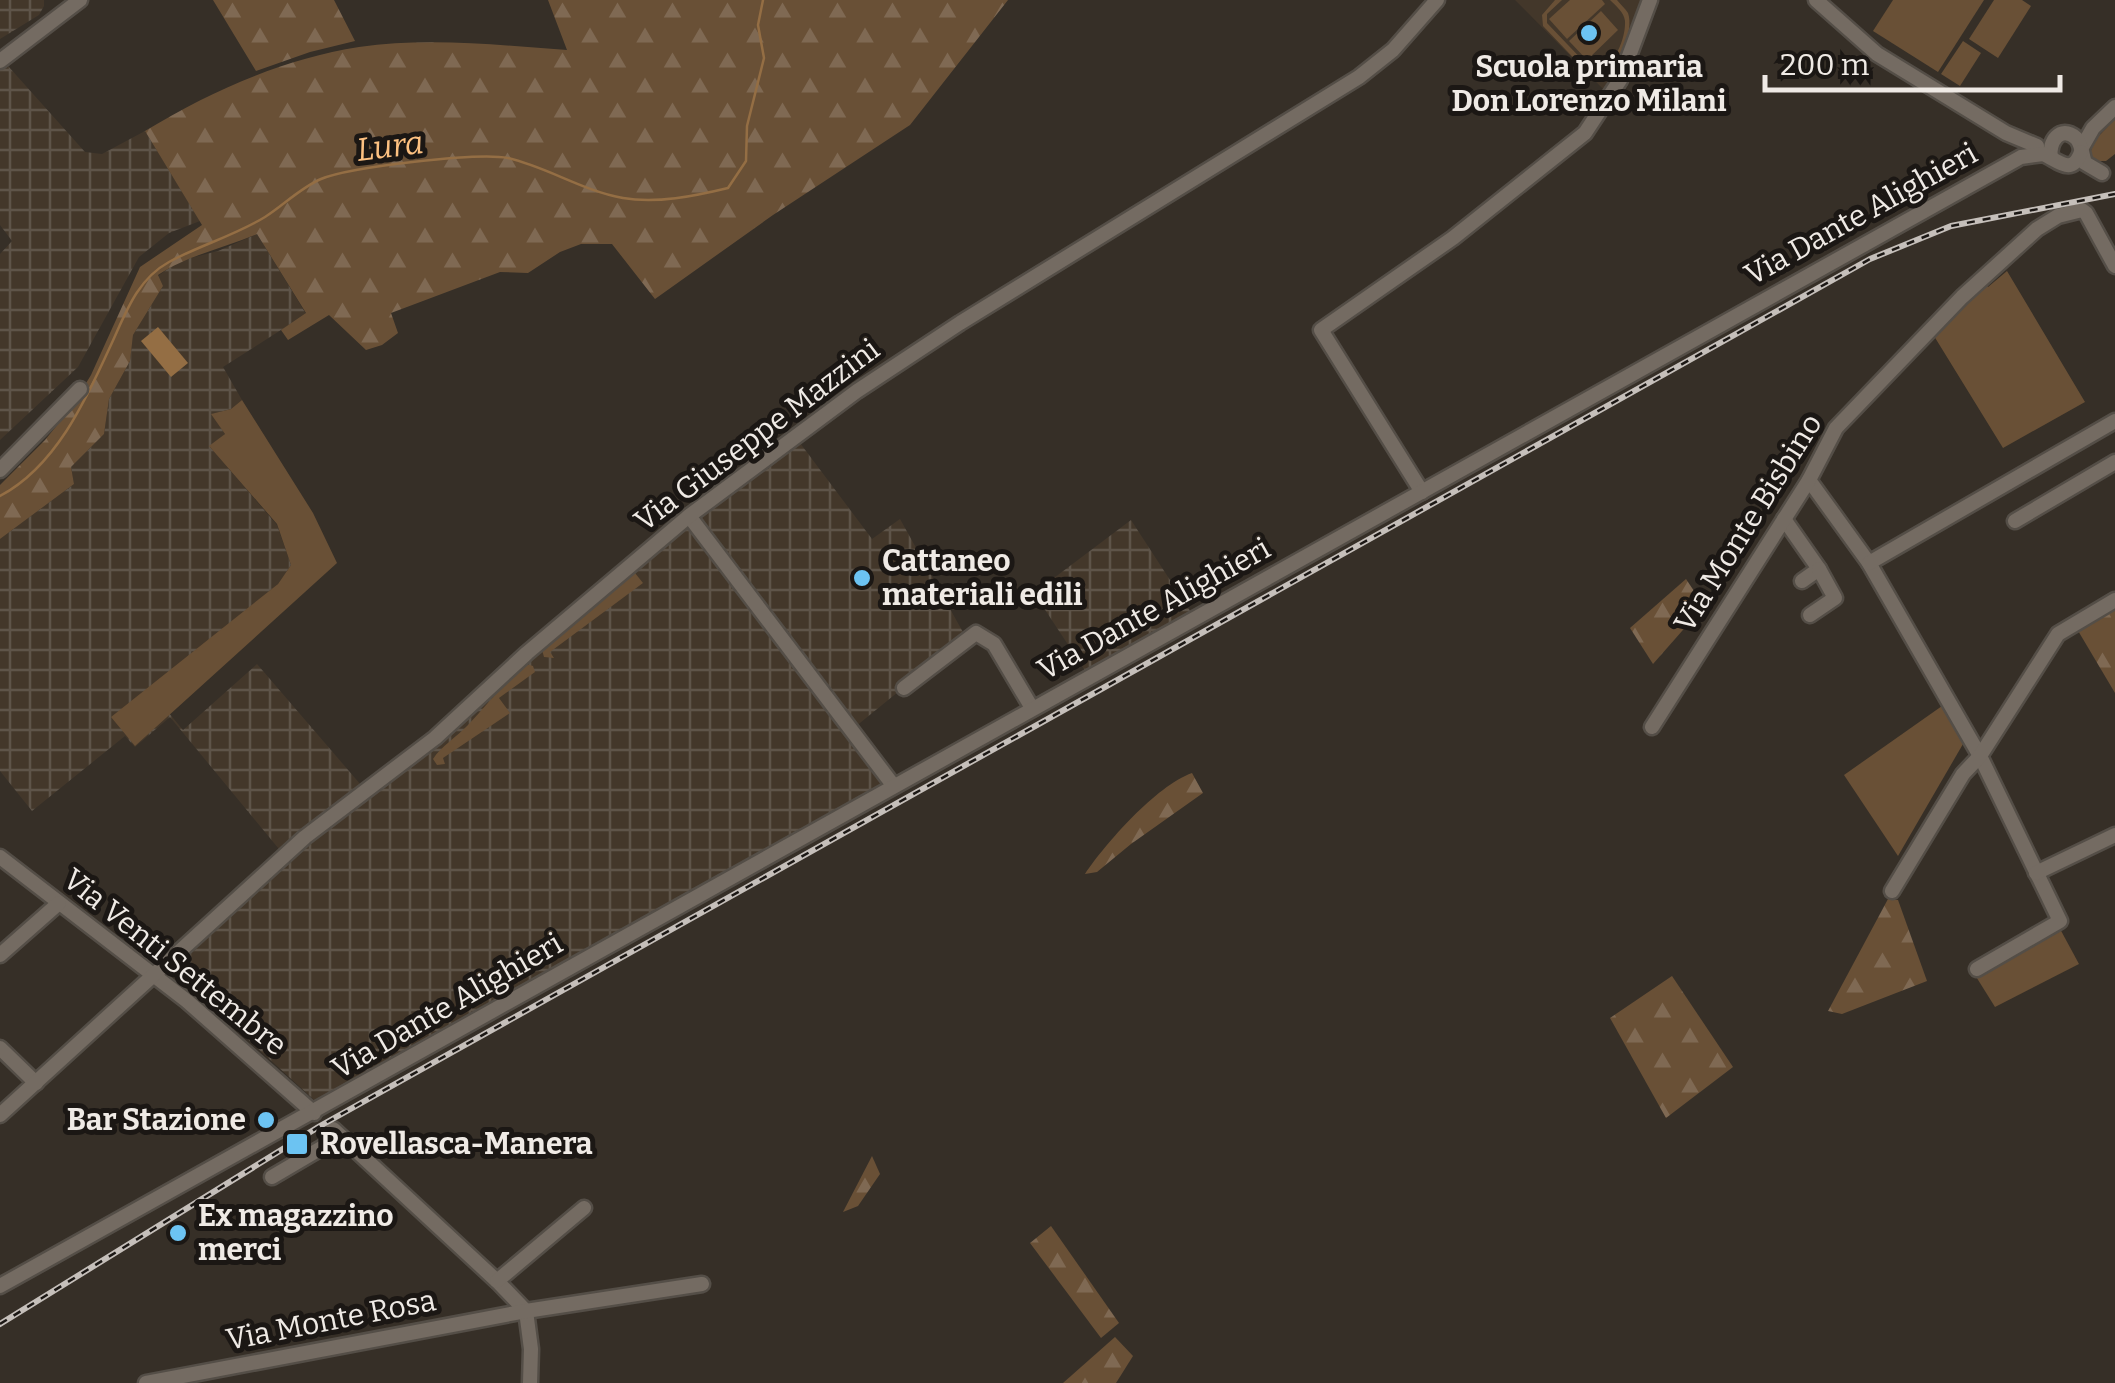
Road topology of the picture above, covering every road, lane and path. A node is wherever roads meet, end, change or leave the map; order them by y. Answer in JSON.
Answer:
{"nodes":[{"id":1,"x":80,"y":0,"type":"edge"},
{"id":2,"x":1438,"y":0,"type":"edge"},
{"id":3,"x":1650,"y":0,"type":"edge"},
{"id":4,"x":1816,"y":0,"type":"edge"},
{"id":5,"x":61,"y":6,"type":"edge"},
{"id":6,"x":0,"y":61,"type":"edge"},
{"id":7,"x":2115,"y":106,"type":"edge"},
{"id":8,"x":2070,"y":134,"type":"junction"},
{"id":9,"x":2010,"y":137,"type":"junction"},
{"id":10,"x":2053,"y":139,"type":"junction"},
{"id":11,"x":2081,"y":150,"type":"junction"},
{"id":12,"x":2024,"y":155,"type":"junction"},
{"id":13,"x":2051,"y":157,"type":"junction"},
{"id":14,"x":2067,"y":166,"type":"junction"},
{"id":15,"x":2108,"y":172,"type":"edge"},
{"id":16,"x":2115,"y":266,"type":"edge"},
{"id":17,"x":80,"y":388,"type":"dead end"},
{"id":18,"x":2115,"y":421,"type":"edge"},
{"id":19,"x":2115,"y":462,"type":"edge"},
{"id":20,"x":0,"y":470,"type":"edge"},
{"id":21,"x":1809,"y":480,"type":"junction"},
{"id":22,"x":1422,"y":492,"type":"junction"},
{"id":23,"x":689,"y":516,"type":"junction"},
{"id":24,"x":1784,"y":520,"type":"junction"},
{"id":25,"x":2015,"y":522,"type":"dead end"},
{"id":26,"x":1869,"y":563,"type":"junction"},
{"id":27,"x":1819,"y":569,"type":"junction"},
{"id":28,"x":1802,"y":582,"type":"dead end"},
{"id":29,"x":2115,"y":600,"type":"edge"},
{"id":30,"x":1810,"y":616,"type":"dead end"},
{"id":31,"x":904,"y":688,"type":"dead end"},
{"id":32,"x":1032,"y":708,"type":"junction"},
{"id":33,"x":1652,"y":727,"type":"dead end"},
{"id":34,"x":1980,"y":756,"type":"junction"},
{"id":35,"x":894,"y":785,"type":"junction"},
{"id":36,"x":2115,"y":835,"type":"edge"},
{"id":37,"x":0,"y":856,"type":"edge"},
{"id":38,"x":2036,"y":873,"type":"junction"},
{"id":39,"x":1892,"y":890,"type":"dead end"},
{"id":40,"x":59,"y":903,"type":"junction"},
{"id":41,"x":0,"y":955,"type":"edge"},
{"id":42,"x":1978,"y":969,"type":"dead end"},
{"id":43,"x":154,"y":975,"type":"junction"},
{"id":44,"x":0,"y":1048,"type":"edge"},
{"id":45,"x":36,"y":1083,"type":"junction"},
{"id":46,"x":314,"y":1113,"type":"junction"},
{"id":47,"x":0,"y":1115,"type":"edge"},
{"id":48,"x":272,"y":1176,"type":"dead end"},
{"id":49,"x":584,"y":1208,"type":"dead end"},
{"id":50,"x":498,"y":1280,"type":"junction"},
{"id":51,"x":702,"y":1284,"type":"dead end"},
{"id":52,"x":0,"y":1286,"type":"edge"},
{"id":53,"x":526,"y":1311,"type":"junction"},
{"id":54,"x":146,"y":1383,"type":"edge"},
{"id":55,"x":530,"y":1383,"type":"edge"}],
"edges":[{"from":1,"to":5,"type":"street"},
{"from":2,"to":23,"type":"street","name":"Via Giuseppe Mazzini"},
{"from":3,"to":22,"type":"street"},
{"from":4,"to":9,"type":"street"},
{"from":5,"to":6,"type":"street"},
{"from":7,"to":8,"type":"street"},
{"from":7,"to":11,"type":"street"},
{"from":8,"to":10,"type":"street"},
{"from":8,"to":11,"type":"street"},
{"from":9,"to":12,"type":"street"},
{"from":9,"to":12,"type":"street"},
{"from":10,"to":12,"type":"street","name":"Via Dante Alighieri"},
{"from":10,"to":13,"type":"street"},
{"from":11,"to":14,"type":"street"},
{"from":11,"to":15,"type":"street"},
{"from":12,"to":13,"type":"street"},
{"from":12,"to":22,"type":"street","name":"Via Dante Alighieri"},
{"from":13,"to":14,"type":"street"},
{"from":14,"to":15,"type":"street"},
{"from":16,"to":21,"type":"street","name":"Via Monte Bisbino"},
{"from":17,"to":20,"type":"street"},
{"from":18,"to":26,"type":"street"},
{"from":19,"to":25,"type":"street"},
{"from":21,"to":24,"type":"street","name":"Via Monte Bisbino"},
{"from":21,"to":26,"type":"street"},
{"from":22,"to":32,"type":"street","name":"Via Dante Alighieri"},
{"from":23,"to":35,"type":"street"},
{"from":23,"to":43,"type":"street","name":"Via Giuseppe Mazzini"},
{"from":24,"to":27,"type":"street"},
{"from":24,"to":33,"type":"street","name":"Via Monte Bisbino"},
{"from":26,"to":34,"type":"street"},
{"from":27,"to":28,"type":"street"},
{"from":27,"to":30,"type":"street"},
{"from":29,"to":34,"type":"street"},
{"from":31,"to":32,"type":"street"},
{"from":32,"to":35,"type":"street","name":"Via Dante Alighieri"},
{"from":34,"to":38,"type":"street"},
{"from":34,"to":39,"type":"street"},
{"from":35,"to":46,"type":"street","name":"Via Dante Alighieri"},
{"from":36,"to":38,"type":"street"},
{"from":37,"to":40,"type":"street","name":"Via Venti Settembre"},
{"from":38,"to":42,"type":"street"},
{"from":40,"to":41,"type":"street"},
{"from":40,"to":43,"type":"street","name":"Via Venti Settembre"},
{"from":43,"to":45,"type":"street","name":"Via Giuseppe Mazzini"},
{"from":43,"to":46,"type":"street","name":"Via Venti Settembre"},
{"from":44,"to":45,"type":"street"},
{"from":45,"to":47,"type":"street","name":"Via Giuseppe Mazzini"},
{"from":46,"to":52,"type":"street","name":"Via Dante Alighieri"},
{"from":48,"to":50,"type":"street"},
{"from":49,"to":50,"type":"street"},
{"from":50,"to":53,"type":"street"},
{"from":51,"to":53,"type":"street","name":"Via Monte Rosa"},
{"from":53,"to":54,"type":"street","name":"Via Monte Rosa"},
{"from":53,"to":55,"type":"street"}]}
